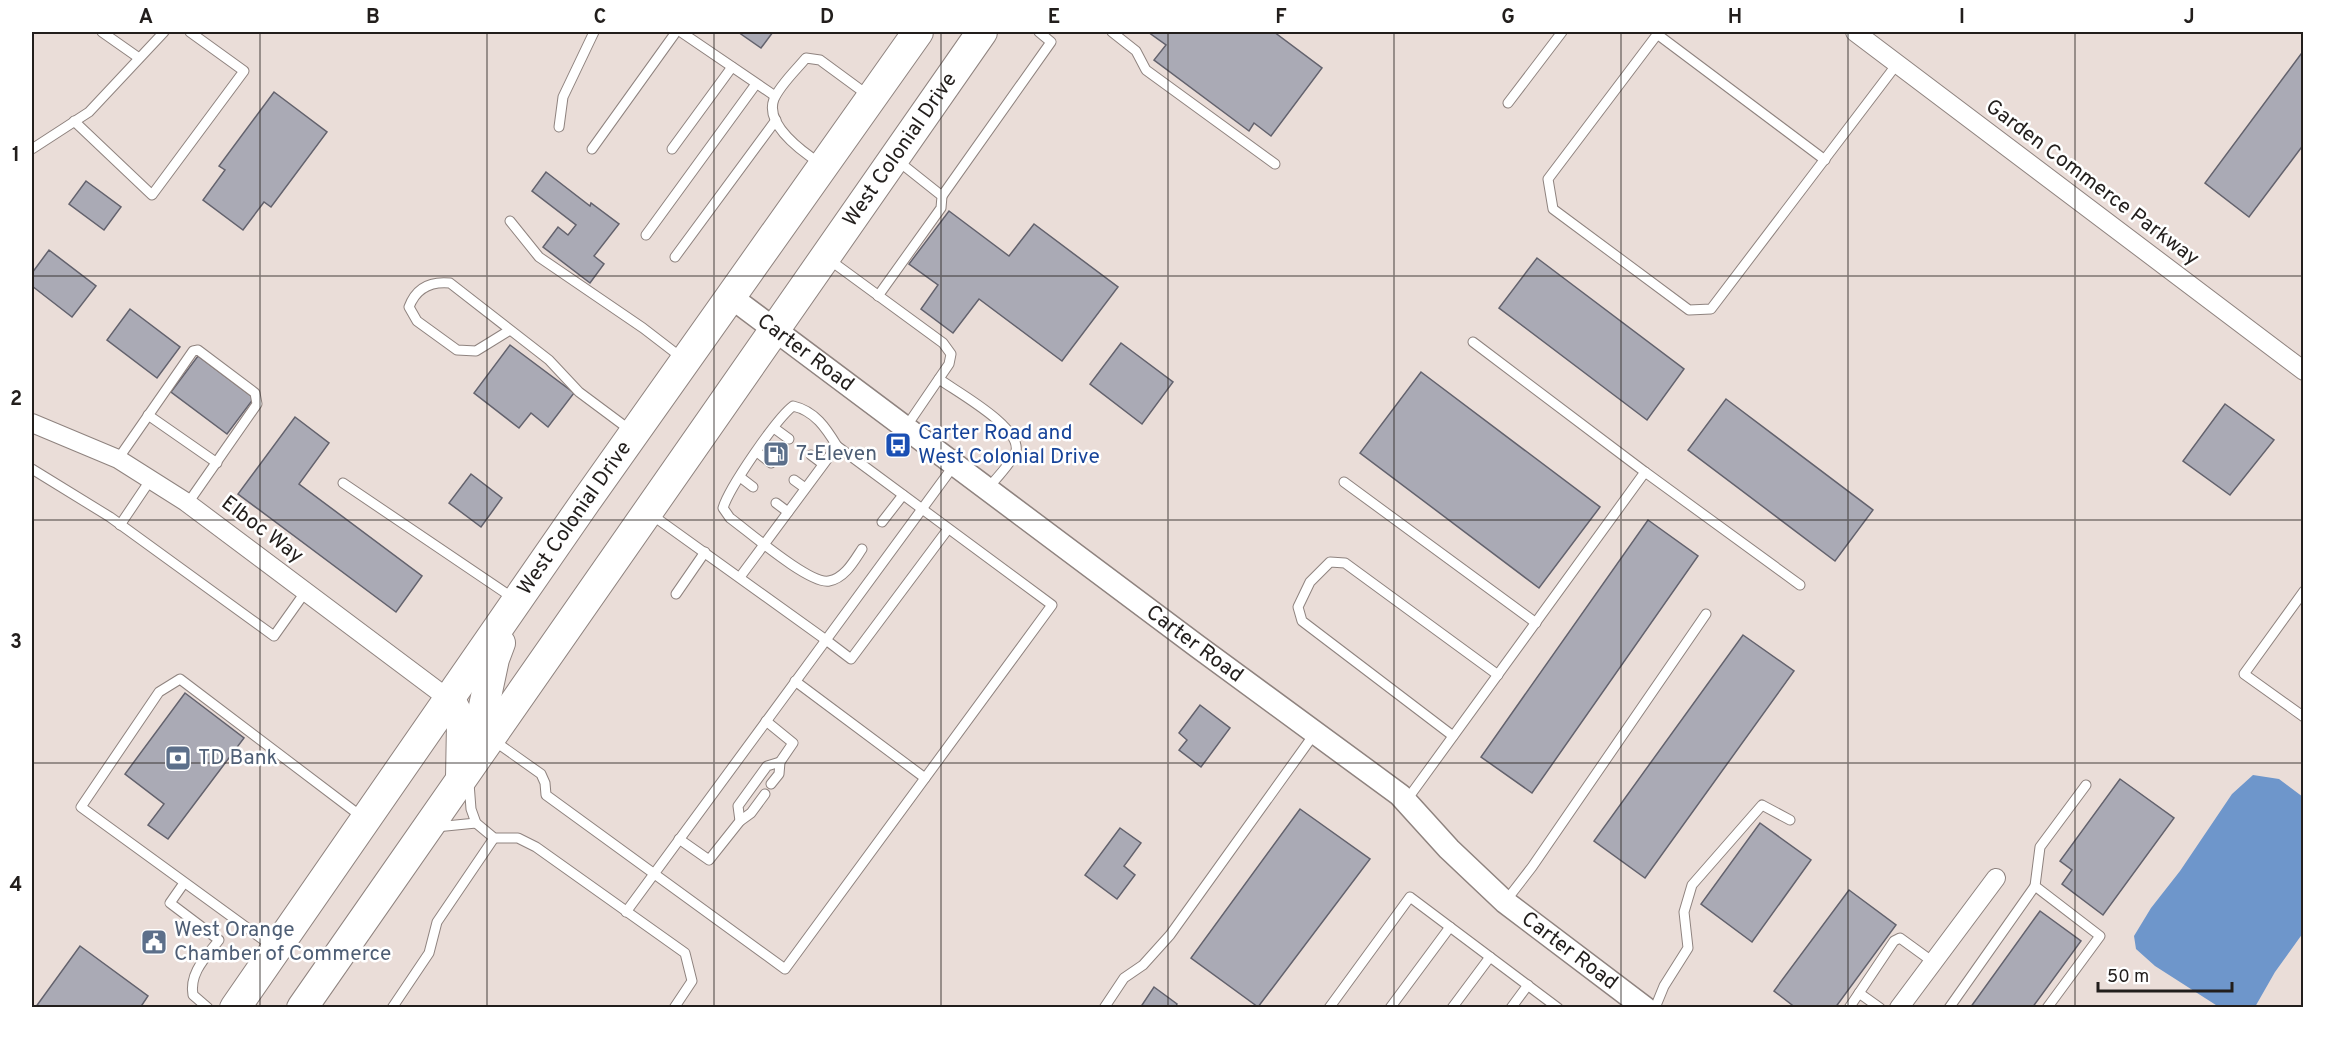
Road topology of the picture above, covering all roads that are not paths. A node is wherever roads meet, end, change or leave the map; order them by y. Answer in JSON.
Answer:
{"nodes":[{"id":1,"x":102,"y":32,"type":"edge"},
{"id":2,"x":164,"y":32,"type":"edge"},
{"id":3,"x":190,"y":32,"type":"edge"},
{"id":4,"x":594,"y":32,"type":"edge"},
{"id":5,"x":678,"y":32,"type":"edge"},
{"id":6,"x":982,"y":32,"type":"edge"},
{"id":7,"x":1039,"y":32,"type":"edge"},
{"id":8,"x":1112,"y":32,"type":"edge"},
{"id":9,"x":1562,"y":32,"type":"edge"},
{"id":10,"x":1855,"y":32,"type":"edge"},
{"id":11,"x":913,"y":33,"type":"edge"},
{"id":12,"x":1658,"y":33,"type":"edge"},
{"id":13,"x":139,"y":58,"type":"junction"},
{"id":14,"x":1897,"y":63,"type":"junction"},
{"id":15,"x":732,"y":67,"type":"junction"},
{"id":16,"x":756,"y":84,"type":"junction"},
{"id":17,"x":775,"y":96,"type":"junction"},
{"id":18,"x":871,"y":98,"type":"junction"},
{"id":19,"x":1508,"y":103,"type":"dead end"},
{"id":20,"x":776,"y":120,"type":"junction"},
{"id":21,"x":74,"y":121,"type":"junction"},
{"id":22,"x":559,"y":128,"type":"dead end"},
{"id":23,"x":32,"y":149,"type":"edge"},
{"id":24,"x":592,"y":149,"type":"dead end"},
{"id":25,"x":672,"y":149,"type":"dead end"},
{"id":26,"x":894,"y":158,"type":"junction"},
{"id":27,"x":1825,"y":160,"type":"junction"},
{"id":28,"x":1275,"y":164,"type":"dead end"},
{"id":29,"x":824,"y":166,"type":"junction"},
{"id":30,"x":942,"y":196,"type":"junction"},
{"id":31,"x":510,"y":221,"type":"dead end"},
{"id":32,"x":646,"y":235,"type":"dead end"},
{"id":33,"x":675,"y":257,"type":"dead end"},
{"id":34,"x":825,"y":257,"type":"junction"},
{"id":35,"x":879,"y":296,"type":"junction"},
{"id":36,"x":731,"y":297,"type":"junction"},
{"id":37,"x":774,"y":329,"type":"junction"},
{"id":38,"x":510,"y":330,"type":"junction"},
{"id":39,"x":1473,"y":342,"type":"dead end"},
{"id":40,"x":686,"y":361,"type":"junction"},
{"id":41,"x":2304,"y":370,"type":"edge"},
{"id":42,"x":939,"y":380,"type":"junction"},
{"id":43,"x":148,"y":415,"type":"junction"},
{"id":44,"x":32,"y":423,"type":"edge"},
{"id":45,"x":906,"y":427,"type":"junction"},
{"id":46,"x":774,"y":428,"type":"junction"},
{"id":47,"x":634,"y":434,"type":"junction"},
{"id":48,"x":789,"y":439,"type":"dead end"},
{"id":49,"x":837,"y":446,"type":"junction"},
{"id":50,"x":757,"y":452,"type":"junction"},
{"id":51,"x":812,"y":455,"type":"dead end"},
{"id":52,"x":118,"y":459,"type":"junction"},
{"id":53,"x":217,"y":463,"type":"junction"},
{"id":54,"x":771,"y":463,"type":"dead end"},
{"id":55,"x":823,"y":464,"type":"junction"},
{"id":56,"x":955,"y":464,"type":"junction"},
{"id":57,"x":32,"y":469,"type":"edge"},
{"id":58,"x":1645,"y":472,"type":"junction"},
{"id":59,"x":740,"y":477,"type":"junction"},
{"id":60,"x":151,"y":479,"type":"junction"},
{"id":61,"x":794,"y":480,"type":"dead end"},
{"id":62,"x":1344,"y":482,"type":"dead end"},
{"id":63,"x":343,"y":483,"type":"dead end"},
{"id":64,"x":753,"y":487,"type":"dead end"},
{"id":65,"x":805,"y":488,"type":"junction"},
{"id":66,"x":988,"y":488,"type":"junction"},
{"id":67,"x":903,"y":495,"type":"junction"},
{"id":68,"x":776,"y":503,"type":"dead end"},
{"id":69,"x":188,"y":504,"type":"junction"},
{"id":70,"x":921,"y":509,"type":"junction"},
{"id":71,"x":647,"y":512,"type":"junction"},
{"id":72,"x":788,"y":512,"type":"junction"},
{"id":73,"x":882,"y":522,"type":"dead end"},
{"id":74,"x":120,"y":525,"type":"junction"},
{"id":75,"x":948,"y":529,"type":"junction"},
{"id":76,"x":764,"y":544,"type":"junction"},
{"id":77,"x":862,"y":549,"type":"dead end"},
{"id":78,"x":705,"y":552,"type":"junction"},
{"id":79,"x":740,"y":577,"type":"junction"},
{"id":80,"x":1800,"y":585,"type":"dead end"},
{"id":81,"x":306,"y":591,"type":"junction"},
{"id":82,"x":2304,"y":591,"type":"edge"},
{"id":83,"x":676,"y":594,"type":"dead end"},
{"id":84,"x":518,"y":602,"type":"junction"},
{"id":85,"x":1706,"y":615,"type":"dead end"},
{"id":86,"x":1536,"y":623,"type":"junction"},
{"id":87,"x":825,"y":640,"type":"junction"},
{"id":88,"x":1498,"y":675,"type":"junction"},
{"id":89,"x":795,"y":681,"type":"junction"},
{"id":90,"x":450,"y":700,"type":"junction"},
{"id":91,"x":2304,"y":717,"type":"edge"},
{"id":92,"x":766,"y":721,"type":"junction"},
{"id":93,"x":1315,"y":733,"type":"junction"},
{"id":94,"x":1453,"y":736,"type":"junction"},
{"id":95,"x":489,"y":738,"type":"junction"},
{"id":96,"x":780,"y":762,"type":"junction"},
{"id":97,"x":464,"y":773,"type":"junction"},
{"id":98,"x":925,"y":778,"type":"junction"},
{"id":99,"x":771,"y":784,"type":"dead end"},
{"id":100,"x":2086,"y":785,"type":"dead end"},
{"id":101,"x":765,"y":794,"type":"dead end"},
{"id":102,"x":1406,"y":801,"type":"junction"},
{"id":103,"x":366,"y":820,"type":"junction"},
{"id":104,"x":1790,"y":820,"type":"dead end"},
{"id":105,"x":740,"y":821,"type":"junction"},
{"id":106,"x":476,"y":823,"type":"junction"},
{"id":107,"x":425,"y":829,"type":"junction"},
{"id":108,"x":494,"y":838,"type":"junction"},
{"id":109,"x":679,"y":839,"type":"junction"},
{"id":110,"x":654,"y":873,"type":"junction"},
{"id":111,"x":1996,"y":878,"type":"dead end"},
{"id":112,"x":184,"y":883,"type":"junction"},
{"id":113,"x":2035,"y":886,"type":"junction"},
{"id":114,"x":1504,"y":902,"type":"junction"},
{"id":115,"x":626,"y":912,"type":"junction"},
{"id":116,"x":1450,"y":927,"type":"junction"},
{"id":117,"x":276,"y":949,"type":"junction"},
{"id":118,"x":1490,"y":957,"type":"junction"},
{"id":119,"x":1933,"y":962,"type":"junction"},
{"id":120,"x":1528,"y":985,"type":"junction"},
{"id":121,"x":1859,"y":993,"type":"junction"},
{"id":122,"x":307,"y":1004,"type":"edge"},
{"id":123,"x":208,"y":1008,"type":"edge"},
{"id":124,"x":235,"y":1008,"type":"edge"},
{"id":125,"x":392,"y":1008,"type":"edge"},
{"id":126,"x":674,"y":1008,"type":"edge"},
{"id":127,"x":1104,"y":1008,"type":"edge"},
{"id":128,"x":1329,"y":1008,"type":"edge"},
{"id":129,"x":1390,"y":1008,"type":"edge"},
{"id":130,"x":1452,"y":1008,"type":"edge"},
{"id":131,"x":1511,"y":1008,"type":"edge"},
{"id":132,"x":1558,"y":1008,"type":"edge"},
{"id":133,"x":1645,"y":1008,"type":"edge"},
{"id":134,"x":1655,"y":1008,"type":"edge"},
{"id":135,"x":1849,"y":1008,"type":"edge"},
{"id":136,"x":1880,"y":1008,"type":"edge"},
{"id":137,"x":1899,"y":1008,"type":"edge"},
{"id":138,"x":1949,"y":1008,"type":"edge"},
{"id":139,"x":2047,"y":1008,"type":"edge"}],
"edges":[{"from":1,"to":13,"type":"lane"},
{"from":2,"to":13,"type":"lane"},
{"from":3,"to":21,"type":"lane"},
{"from":4,"to":22,"type":"lane"},
{"from":5,"to":15,"type":"lane"},
{"from":5,"to":24,"type":"lane"},
{"from":6,"to":26,"type":"highway","name":"West Colonial Drive"},
{"from":7,"to":30,"type":"lane"},
{"from":8,"to":28,"type":"lane"},
{"from":9,"to":19,"type":"lane"},
{"from":10,"to":14,"type":"street","name":"Garden Commerce Parkway"},
{"from":11,"to":18,"type":"highway","name":"West Colonial Drive"},
{"from":12,"to":27,"type":"lane"},
{"from":12,"to":27,"type":"lane"},
{"from":13,"to":21,"type":"lane"},
{"from":14,"to":27,"type":"lane"},
{"from":14,"to":41,"type":"street","name":"Garden Commerce Parkway"},
{"from":15,"to":16,"type":"lane"},
{"from":15,"to":25,"type":"lane"},
{"from":16,"to":17,"type":"lane"},
{"from":16,"to":32,"type":"lane"},
{"from":17,"to":18,"type":"lane"},
{"from":17,"to":20,"type":"lane"},
{"from":18,"to":29,"type":"highway","name":"West Colonial Drive"},
{"from":20,"to":29,"type":"lane"},
{"from":20,"to":33,"type":"lane"},
{"from":21,"to":23,"type":"lane"},
{"from":26,"to":30,"type":"lane"},
{"from":26,"to":34,"type":"highway","name":"West Colonial Drive"},
{"from":29,"to":36,"type":"highway","name":"West Colonial Drive"},
{"from":30,"to":35,"type":"lane"},
{"from":31,"to":40,"type":"lane"},
{"from":34,"to":35,"type":"lane"},
{"from":34,"to":37,"type":"highway","name":"West Colonial Drive"},
{"from":35,"to":42,"type":"lane"},
{"from":36,"to":37,"type":"street","name":"Carter Road"},
{"from":36,"to":40,"type":"highway","name":"West Colonial Drive"},
{"from":37,"to":45,"type":"street","name":"Carter Road"},
{"from":37,"to":71,"type":"highway","name":"West Colonial Drive"},
{"from":38,"to":38,"type":"lane"},
{"from":38,"to":47,"type":"lane"},
{"from":39,"to":58,"type":"lane"},
{"from":40,"to":47,"type":"highway","name":"West Colonial Drive"},
{"from":42,"to":45,"type":"lane"},
{"from":42,"to":66,"type":"lane"},
{"from":43,"to":52,"type":"lane"},
{"from":43,"to":53,"type":"lane"},
{"from":43,"to":53,"type":"lane"},
{"from":44,"to":52,"type":"street","name":"Elboc Way"},
{"from":45,"to":56,"type":"street","name":"Carter Road"},
{"from":46,"to":48,"type":"lane"},
{"from":46,"to":49,"type":"lane"},
{"from":46,"to":50,"type":"lane"},
{"from":47,"to":84,"type":"highway","name":"West Colonial Drive"},
{"from":49,"to":55,"type":"lane"},
{"from":49,"to":67,"type":"lane"},
{"from":50,"to":54,"type":"lane"},
{"from":50,"to":59,"type":"lane"},
{"from":51,"to":55,"type":"lane"},
{"from":52,"to":60,"type":"street","name":"Elboc Way"},
{"from":53,"to":69,"type":"lane"},
{"from":55,"to":65,"type":"lane"},
{"from":56,"to":66,"type":"street","name":"Carter Road"},
{"from":56,"to":70,"type":"lane"},
{"from":57,"to":74,"type":"lane"},
{"from":58,"to":80,"type":"lane"},
{"from":58,"to":86,"type":"lane"},
{"from":59,"to":64,"type":"lane"},
{"from":59,"to":76,"type":"lane"},
{"from":60,"to":69,"type":"street","name":"Elboc Way"},
{"from":60,"to":74,"type":"lane"},
{"from":61,"to":65,"type":"lane"},
{"from":62,"to":86,"type":"lane"},
{"from":63,"to":84,"type":"lane"},
{"from":65,"to":72,"type":"lane"},
{"from":66,"to":93,"type":"street","name":"Carter Road"},
{"from":67,"to":70,"type":"lane"},
{"from":67,"to":73,"type":"lane"},
{"from":68,"to":72,"type":"lane"},
{"from":69,"to":81,"type":"street","name":"Elboc Way"},
{"from":70,"to":75,"type":"lane"},
{"from":70,"to":87,"type":"lane"},
{"from":71,"to":78,"type":"lane"},
{"from":71,"to":95,"type":"highway","name":"West Colonial Drive"},
{"from":72,"to":76,"type":"lane"},
{"from":74,"to":81,"type":"lane"},
{"from":75,"to":87,"type":"lane"},
{"from":75,"to":98,"type":"lane"},
{"from":76,"to":77,"type":"lane"},
{"from":76,"to":79,"type":"lane"},
{"from":78,"to":79,"type":"lane"},
{"from":78,"to":83,"type":"lane"},
{"from":79,"to":87,"type":"lane"},
{"from":81,"to":90,"type":"street","name":"Elboc Way"},
{"from":82,"to":91,"type":"lane"},
{"from":84,"to":90,"type":"highway","name":"West Colonial Drive"},
{"from":84,"to":95,"type":"highway"},
{"from":85,"to":114,"type":"lane"},
{"from":86,"to":88,"type":"lane"},
{"from":87,"to":89,"type":"lane"},
{"from":88,"to":94,"type":"lane"},
{"from":88,"to":94,"type":"lane"},
{"from":89,"to":92,"type":"lane"},
{"from":89,"to":98,"type":"lane"},
{"from":90,"to":97,"type":"highway"},
{"from":90,"to":103,"type":"highway","name":"West Colonial Drive"},
{"from":92,"to":96,"type":"lane"},
{"from":92,"to":109,"type":"lane"},
{"from":93,"to":102,"type":"street","name":"Carter Road"},
{"from":93,"to":127,"type":"lane"},
{"from":94,"to":102,"type":"lane"},
{"from":95,"to":97,"type":"highway","name":"West Colonial Drive"},
{"from":95,"to":110,"type":"lane"},
{"from":96,"to":99,"type":"lane"},
{"from":96,"to":105,"type":"lane"},
{"from":97,"to":106,"type":"lane"},
{"from":97,"to":107,"type":"highway","name":"West Colonial Drive"},
{"from":98,"to":110,"type":"lane"},
{"from":100,"to":113,"type":"lane"},
{"from":101,"to":105,"type":"lane"},
{"from":102,"to":114,"type":"street","name":"Carter Road"},
{"from":103,"to":112,"type":"lane"},
{"from":103,"to":117,"type":"highway","name":"West Colonial Drive"},
{"from":104,"to":134,"type":"lane"},
{"from":105,"to":109,"type":"lane"},
{"from":106,"to":107,"type":"lane"},
{"from":106,"to":108,"type":"lane"},
{"from":107,"to":122,"type":"highway","name":"West Colonial Drive"},
{"from":108,"to":115,"type":"lane"},
{"from":108,"to":125,"type":"lane"},
{"from":109,"to":110,"type":"lane"},
{"from":110,"to":115,"type":"lane"},
{"from":111,"to":119,"type":"street"},
{"from":112,"to":117,"type":"lane"},
{"from":112,"to":123,"type":"lane"},
{"from":113,"to":138,"type":"lane"},
{"from":113,"to":139,"type":"lane"},
{"from":114,"to":133,"type":"street","name":"Carter Road"},
{"from":115,"to":126,"type":"lane"},
{"from":116,"to":118,"type":"lane"},
{"from":116,"to":128,"type":"lane"},
{"from":116,"to":129,"type":"lane"},
{"from":117,"to":124,"type":"highway","name":"West Colonial Drive"},
{"from":118,"to":120,"type":"lane"},
{"from":118,"to":130,"type":"lane"},
{"from":119,"to":121,"type":"lane"},
{"from":119,"to":137,"type":"street"},
{"from":120,"to":131,"type":"lane"},
{"from":120,"to":132,"type":"lane"},
{"from":121,"to":135,"type":"lane"},
{"from":121,"to":136,"type":"lane"}]}
